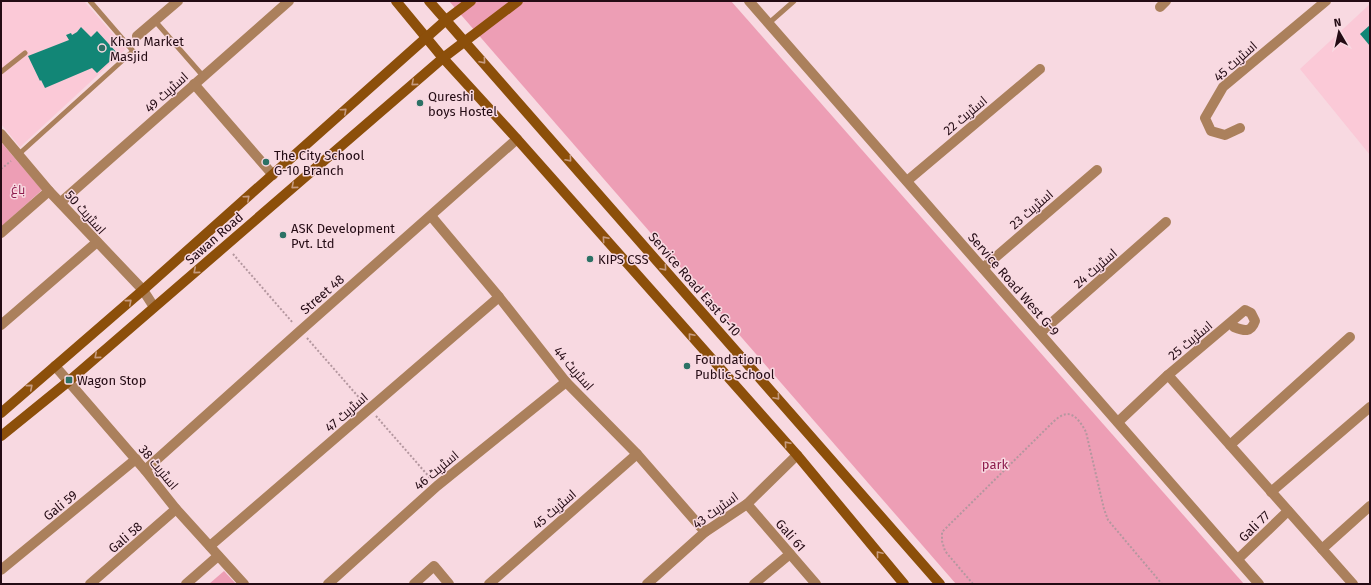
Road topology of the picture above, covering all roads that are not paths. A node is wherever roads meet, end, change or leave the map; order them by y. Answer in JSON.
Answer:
{"nodes":[{"id":1,"x":90,"y":1,"type":"edge"},
{"id":2,"x":178,"y":1,"type":"edge"},
{"id":3,"x":289,"y":1,"type":"edge"},
{"id":4,"x":396,"y":1,"type":"edge"},
{"id":5,"x":429,"y":1,"type":"edge"},
{"id":6,"x":471,"y":1,"type":"edge"},
{"id":7,"x":518,"y":1,"type":"edge"},
{"id":8,"x":749,"y":1,"type":"edge"},
{"id":9,"x":794,"y":1,"type":"edge"},
{"id":10,"x":1326,"y":1,"type":"edge"},
{"id":11,"x":446,"y":20,"type":"junction"},
{"id":12,"x":155,"y":21,"type":"junction"},
{"id":13,"x":769,"y":23,"type":"junction"},
{"id":14,"x":137,"y":36,"type":"dead end"},
{"id":15,"x":427,"y":37,"type":"junction"},
{"id":16,"x":465,"y":41,"type":"junction"},
{"id":17,"x":25,"y":52,"type":"dead end"},
{"id":18,"x":443,"y":58,"type":"junction"},
{"id":19,"x":1040,"y":69,"type":"dead end"},
{"id":20,"x":1,"y":72,"type":"edge"},
{"id":21,"x":203,"y":76,"type":"junction"},
{"id":22,"x":194,"y":84,"type":"junction"},
{"id":23,"x":1240,"y":128,"type":"dead end"},
{"id":24,"x":1,"y":134,"type":"edge"},
{"id":25,"x":517,"y":139,"type":"junction"},
{"id":26,"x":17,"y":156,"type":"junction"},
{"id":27,"x":1097,"y":170,"type":"dead end"},
{"id":28,"x":273,"y":175,"type":"junction"},
{"id":29,"x":907,"y":181,"type":"junction"},
{"id":30,"x":49,"y":191,"type":"junction"},
{"id":31,"x":61,"y":202,"type":"junction"},
{"id":32,"x":431,"y":216,"type":"junction"},
{"id":33,"x":1166,"y":222,"type":"dead end"},
{"id":34,"x":1,"y":233,"type":"edge"},
{"id":35,"x":96,"y":242,"type":"junction"},
{"id":36,"x":983,"y":268,"type":"junction"},
{"id":37,"x":143,"y":290,"type":"junction"},
{"id":38,"x":499,"y":297,"type":"junction"},
{"id":39,"x":154,"y":306,"type":"junction"},
{"id":40,"x":1232,"y":323,"type":"dead end"},
{"id":41,"x":1,"y":325,"type":"edge"},
{"id":42,"x":1040,"y":333,"type":"junction"},
{"id":43,"x":1350,"y":337,"type":"dead end"},
{"id":44,"x":55,"y":366,"type":"junction"},
{"id":45,"x":1168,"y":375,"type":"junction"},
{"id":46,"x":68,"y":381,"type":"junction"},
{"id":47,"x":566,"y":382,"type":"junction"},
{"id":48,"x":1370,"y":407,"type":"edge"},
{"id":49,"x":1,"y":413,"type":"edge"},
{"id":50,"x":1118,"y":422,"type":"junction"},
{"id":51,"x":1,"y":436,"type":"edge"},
{"id":52,"x":1230,"y":445,"type":"junction"},
{"id":53,"x":637,"y":454,"type":"junction"},
{"id":54,"x":797,"y":455,"type":"junction"},
{"id":55,"x":136,"y":459,"type":"junction"},
{"id":56,"x":145,"y":470,"type":"junction"},
{"id":57,"x":1271,"y":492,"type":"junction"},
{"id":58,"x":746,"y":504,"type":"junction"},
{"id":59,"x":1370,"y":506,"type":"edge"},
{"id":60,"x":176,"y":509,"type":"junction"},
{"id":61,"x":1288,"y":511,"type":"junction"},
{"id":62,"x":705,"y":532,"type":"junction"},
{"id":63,"x":210,"y":546,"type":"junction"},
{"id":64,"x":1322,"y":549,"type":"junction"},
{"id":65,"x":790,"y":554,"type":"junction"},
{"id":66,"x":218,"y":556,"type":"junction"},
{"id":67,"x":1238,"y":559,"type":"junction"},
{"id":68,"x":1,"y":570,"type":"edge"},
{"id":69,"x":90,"y":584,"type":"edge"},
{"id":70,"x":186,"y":584,"type":"edge"},
{"id":71,"x":244,"y":584,"type":"edge"},
{"id":72,"x":328,"y":584,"type":"edge"},
{"id":73,"x":414,"y":584,"type":"edge"},
{"id":74,"x":448,"y":584,"type":"edge"},
{"id":75,"x":489,"y":584,"type":"edge"},
{"id":76,"x":647,"y":584,"type":"edge"},
{"id":77,"x":754,"y":584,"type":"edge"},
{"id":78,"x":816,"y":584,"type":"edge"},
{"id":79,"x":904,"y":584,"type":"edge"},
{"id":80,"x":940,"y":584,"type":"edge"},
{"id":81,"x":1259,"y":584,"type":"edge"},
{"id":82,"x":1353,"y":584,"type":"edge"}],
"edges":[{"from":1,"to":26,"type":"lane"},
{"from":2,"to":12,"type":"street"},
{"from":3,"to":21,"type":"street","name":"اسٹریٹ 49"},
{"from":4,"to":15,"type":"main road"},
{"from":5,"to":11,"type":"main road","name":"Service Road East G-10"},
{"from":6,"to":11,"type":"main road","name":"Sawan Road"},
{"from":7,"to":16,"type":"main road","name":"Sawan Road"},
{"from":8,"to":13,"type":"street","name":"Service Road West G-9"},
{"from":9,"to":13,"type":"lane"},
{"from":10,"to":23,"type":"street","name":"اسٹریٹ 45"},
{"from":11,"to":15,"type":"main road","name":"Sawan Road"},
{"from":11,"to":16,"type":"main road","name":"Service Road East G-10"},
{"from":12,"to":14,"type":"street"},
{"from":12,"to":21,"type":"lane"},
{"from":13,"to":29,"type":"street","name":"Service Road West G-9"},
{"from":15,"to":18,"type":"main road"},
{"from":28,"to":15,"type":"main road","name":"Sawan Road","one_way":true},
{"from":16,"to":18,"type":"main road","name":"Sawan Road"},
{"from":16,"to":80,"type":"main road","name":"Service Road East G-10","one_way":true},
{"from":17,"to":20,"type":"lane"},
{"from":18,"to":25,"type":"main road"},
{"from":18,"to":39,"type":"main road","name":"Sawan Road","one_way":true},
{"from":19,"to":29,"type":"street","name":"اسٹریٹ 22"},
{"from":21,"to":22,"type":"street","name":"اسٹریٹ 49"},
{"from":22,"to":28,"type":"street"},
{"from":22,"to":31,"type":"street","name":"اسٹریٹ 49"},
{"from":24,"to":26,"type":"street","name":"اسٹریٹ 50"},
{"from":25,"to":32,"type":"street","name":"Street 48"},
{"from":54,"to":25,"type":"main road","one_way":true},
{"from":26,"to":30,"type":"street","name":"اسٹریٹ 50"},
{"from":27,"to":36,"type":"street","name":"اسٹریٹ 23"},
{"from":37,"to":28,"type":"main road","name":"Sawan Road","one_way":true},
{"from":29,"to":36,"type":"street","name":"Service Road West G-9"},
{"from":30,"to":31,"type":"street","name":"اسٹریٹ 50"},
{"from":30,"to":34,"type":"street"},
{"from":31,"to":35,"type":"street","name":"اسٹریٹ 50"},
{"from":32,"to":38,"type":"street","name":"اسٹریٹ 44"},
{"from":32,"to":56,"type":"street","name":"Street 48"},
{"from":33,"to":42,"type":"street","name":"اسٹریٹ 24"},
{"from":35,"to":37,"type":"street","name":"اسٹریٹ 50"},
{"from":35,"to":41,"type":"street"},
{"from":36,"to":42,"type":"street","name":"Service Road West G-9"},
{"from":37,"to":39,"type":"street","name":"اسٹریٹ 50"},
{"from":44,"to":37,"type":"main road","name":"Sawan Road","one_way":true},
{"from":38,"to":47,"type":"street","name":"اسٹریٹ 44"},
{"from":38,"to":63,"type":"street","name":"اسٹریٹ 47"},
{"from":39,"to":46,"type":"main road","name":"Sawan Road","one_way":true},
{"from":40,"to":45,"type":"street","name":"اسٹریٹ 25"},
{"from":42,"to":50,"type":"street","name":"Service Road West G-9"},
{"from":43,"to":52,"type":"street"},
{"from":44,"to":46,"type":"street","name":"اسٹریٹ 38"},
{"from":49,"to":44,"type":"main road","name":"Sawan Road","one_way":true},
{"from":45,"to":50,"type":"street","name":"اسٹریٹ 25"},
{"from":45,"to":52,"type":"street"},
{"from":46,"to":51,"type":"main road","name":"Sawan Road"},
{"from":46,"to":55,"type":"street","name":"اسٹریٹ 38"},
{"from":47,"to":53,"type":"street","name":"اسٹریٹ 44"},
{"from":47,"to":72,"type":"street","name":"اسٹریٹ 46"},
{"from":48,"to":57,"type":"street"},
{"from":50,"to":67,"type":"street","name":"Service Road West G-9"},
{"from":52,"to":57,"type":"street"},
{"from":53,"to":62,"type":"street","name":"اسٹریٹ 44"},
{"from":53,"to":75,"type":"street","name":"اسٹریٹ 45"},
{"from":54,"to":58,"type":"street","name":"اسٹریٹ 43"},
{"from":79,"to":54,"type":"main road","one_way":true},
{"from":55,"to":56,"type":"street","name":"اسٹریٹ 38"},
{"from":55,"to":68,"type":"street","name":"Gali 59"},
{"from":56,"to":60,"type":"street","name":"اسٹریٹ 38"},
{"from":57,"to":61,"type":"street"},
{"from":58,"to":62,"type":"street","name":"اسٹریٹ 43"},
{"from":58,"to":65,"type":"street","name":"Gali 61"},
{"from":59,"to":64,"type":"street"},
{"from":60,"to":63,"type":"street","name":"اسٹریٹ 38"},
{"from":60,"to":69,"type":"street","name":"Gali 58"},
{"from":61,"to":64,"type":"street"},
{"from":61,"to":67,"type":"street","name":"Gali 77"},
{"from":62,"to":76,"type":"street","name":"اسٹریٹ 43"},
{"from":63,"to":66,"type":"street","name":"اسٹریٹ 38"},
{"from":64,"to":82,"type":"street"},
{"from":65,"to":77,"type":"street"},
{"from":65,"to":78,"type":"street","name":"Gali 61"},
{"from":66,"to":70,"type":"street"},
{"from":66,"to":71,"type":"street","name":"اسٹریٹ 38"},
{"from":67,"to":81,"type":"street","name":"Service Road West G-9"},
{"from":73,"to":74,"type":"street"}]}
